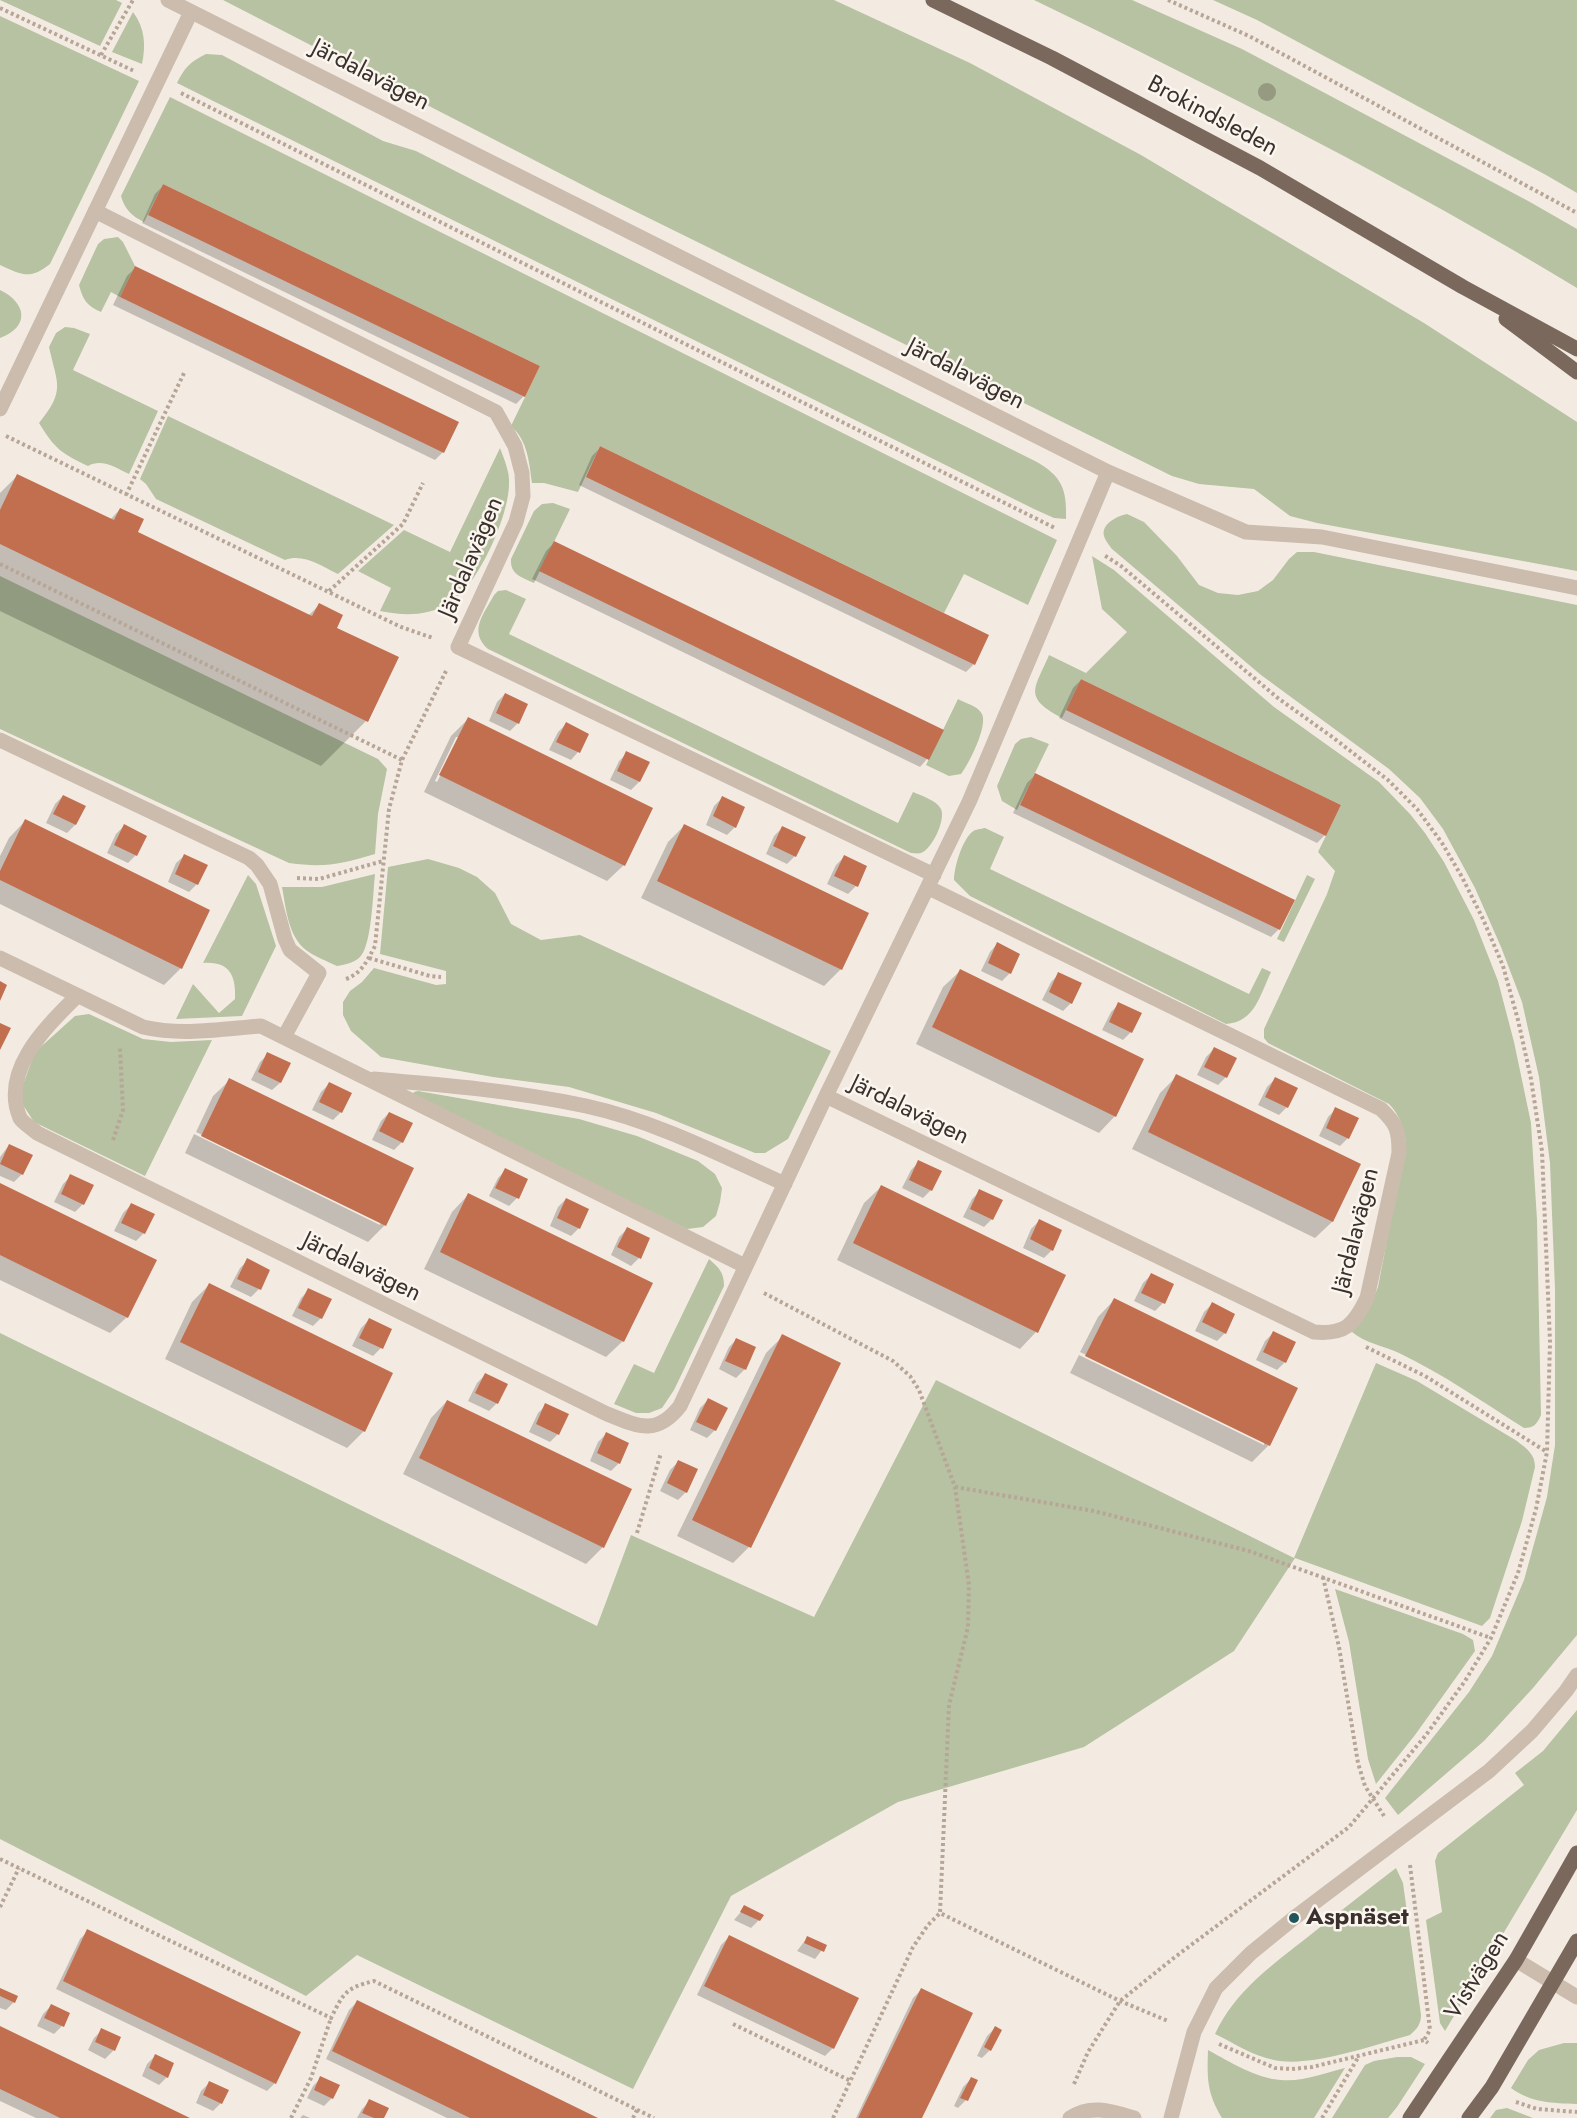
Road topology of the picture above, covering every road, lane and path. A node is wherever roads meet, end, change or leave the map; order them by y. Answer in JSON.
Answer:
{"nodes":[{"id":1,"x":133,"y":0,"type":"edge"},
{"id":2,"x":168,"y":0,"type":"edge"},
{"id":3,"x":933,"y":0,"type":"edge"},
{"id":4,"x":1168,"y":0,"type":"edge"},
{"id":5,"x":191,"y":12,"type":"junction"},
{"id":6,"x":101,"y":55,"type":"dead end"},
{"id":7,"x":95,"y":211,"type":"junction"},
{"id":8,"x":1577,"y":213,"type":"edge"},
{"id":9,"x":1463,"y":287,"type":"junction"},
{"id":10,"x":1577,"y":349,"type":"edge"},
{"id":11,"x":185,"y":371,"type":"dead end"},
{"id":12,"x":1577,"y":372,"type":"edge"},
{"id":13,"x":0,"y":409,"type":"edge"},
{"id":14,"x":0,"y":433,"type":"edge"},
{"id":15,"x":1108,"y":472,"type":"junction"},
{"id":16,"x":423,"y":483,"type":"dead end"},
{"id":17,"x":126,"y":495,"type":"junction"},
{"id":18,"x":0,"y":564,"type":"edge"},
{"id":19,"x":1577,"y":588,"type":"edge"},
{"id":20,"x":329,"y":591,"type":"junction"},
{"id":21,"x":458,"y":647,"type":"junction"},
{"id":22,"x":0,"y":740,"type":"edge"},
{"id":23,"x":402,"y":760,"type":"junction"},
{"id":24,"x":383,"y":861,"type":"junction"},
{"id":25,"x":265,"y":875,"type":"junction"},
{"id":26,"x":931,"y":882,"type":"junction"},
{"id":27,"x":0,"y":958,"type":"edge"},
{"id":28,"x":369,"y":958,"type":"junction"},
{"id":29,"x":319,"y":973,"type":"junction"},
{"id":30,"x":441,"y":976,"type":"dead end"},
{"id":31,"x":77,"y":996,"type":"junction"},
{"id":32,"x":119,"y":1016,"type":"junction"},
{"id":33,"x":284,"y":1037,"type":"junction"},
{"id":34,"x":365,"y":1078,"type":"junction"},
{"id":35,"x":826,"y":1096,"type":"junction"},
{"id":36,"x":99,"y":1165,"type":"junction"},
{"id":37,"x":785,"y":1184,"type":"junction"},
{"id":38,"x":742,"y":1273,"type":"junction"},
{"id":39,"x":1345,"y":1329,"type":"junction"},
{"id":40,"x":664,"y":1422,"type":"junction"},
{"id":41,"x":1547,"y":1452,"type":"dead end"},
{"id":42,"x":955,"y":1486,"type":"junction"},
{"id":43,"x":637,"y":1533,"type":"dead end"},
{"id":44,"x":1323,"y":1577,"type":"junction"},
{"id":45,"x":1491,"y":1638,"type":"dead end"},
{"id":46,"x":1577,"y":1675,"type":"edge"},
{"id":47,"x":1400,"y":1839,"type":"junction"},
{"id":48,"x":1577,"y":1853,"type":"edge"},
{"id":49,"x":0,"y":1859,"type":"edge"},
{"id":50,"x":19,"y":1868,"type":"junction"},
{"id":51,"x":0,"y":1906,"type":"edge"},
{"id":52,"x":940,"y":1913,"type":"junction"},
{"id":53,"x":1577,"y":1941,"type":"edge"},
{"id":54,"x":1516,"y":1960,"type":"junction"},
{"id":55,"x":1554,"y":1983,"type":"junction"},
{"id":56,"x":1577,"y":1997,"type":"edge"},
{"id":57,"x":331,"y":2018,"type":"junction"},
{"id":58,"x":733,"y":2025,"type":"dead end"},
{"id":59,"x":1194,"y":2032,"type":"junction"},
{"id":60,"x":1424,"y":2040,"type":"junction"},
{"id":61,"x":1360,"y":2055,"type":"junction"},
{"id":62,"x":1451,"y":2059,"type":"junction"},
{"id":63,"x":851,"y":2081,"type":"junction"},
{"id":64,"x":1492,"y":2087,"type":"junction"},
{"id":65,"x":638,"y":2110,"type":"junction"},
{"id":66,"x":1577,"y":2112,"type":"edge"},
{"id":67,"x":291,"y":2118,"type":"edge"},
{"id":68,"x":633,"y":2118,"type":"edge"},
{"id":69,"x":654,"y":2118,"type":"edge"},
{"id":70,"x":833,"y":2118,"type":"edge"},
{"id":71,"x":1070,"y":2118,"type":"edge"},
{"id":72,"x":1134,"y":2118,"type":"edge"},
{"id":73,"x":1171,"y":2118,"type":"edge"},
{"id":74,"x":1322,"y":2118,"type":"edge"},
{"id":75,"x":1410,"y":2118,"type":"edge"},
{"id":76,"x":1469,"y":2118,"type":"edge"}],
"edges":[{"from":1,"to":6,"type":"path"},
{"from":2,"to":5,"type":"street","name":"Järdalavägen"},
{"from":3,"to":9,"type":"main road","name":"Brokindsleden"},
{"from":4,"to":8,"type":"path"},
{"from":5,"to":7,"type":"street"},
{"from":5,"to":15,"type":"street","name":"Järdalavägen"},
{"from":7,"to":13,"type":"street"},
{"from":7,"to":21,"type":"street","name":"Järdalavägen"},
{"from":9,"to":10,"type":"main road","name":"Brokindsleden"},
{"from":9,"to":12,"type":"main road","name":"Brokindsleden"},
{"from":11,"to":17,"type":"path"},
{"from":14,"to":17,"type":"path"},
{"from":15,"to":19,"type":"street","name":"Järdalavägen"},
{"from":15,"to":26,"type":"street","name":"Järdalavägen"},
{"from":16,"to":20,"type":"path"},
{"from":17,"to":20,"type":"path"},
{"from":18,"to":23,"type":"path"},
{"from":20,"to":21,"type":"path"},
{"from":21,"to":23,"type":"path"},
{"from":21,"to":26,"type":"street","name":"Järdalavägen"},
{"from":22,"to":25,"type":"street"},
{"from":23,"to":24,"type":"path"},
{"from":24,"to":25,"type":"path"},
{"from":24,"to":28,"type":"path"},
{"from":25,"to":29,"type":"street"},
{"from":26,"to":35,"type":"street","name":"Järdalavägen"},
{"from":26,"to":39,"type":"street","name":"Järdalavägen"},
{"from":27,"to":31,"type":"street"},
{"from":28,"to":29,"type":"path"},
{"from":28,"to":30,"type":"path"},
{"from":29,"to":33,"type":"street"},
{"from":31,"to":32,"type":"street"},
{"from":31,"to":36,"type":"street","name":"Järdalavägen"},
{"from":32,"to":33,"type":"street"},
{"from":32,"to":36,"type":"path"},
{"from":33,"to":34,"type":"street"},
{"from":34,"to":37,"type":"street"},
{"from":34,"to":38,"type":"street"},
{"from":35,"to":37,"type":"street","name":"Järdalavägen"},
{"from":35,"to":39,"type":"street","name":"Järdalavägen"},
{"from":36,"to":40,"type":"street","name":"Järdalavägen"},
{"from":37,"to":38,"type":"street","name":"Järdalavägen"},
{"from":38,"to":40,"type":"street","name":"Järdalavägen"},
{"from":38,"to":42,"type":"path"},
{"from":39,"to":41,"type":"path"},
{"from":40,"to":43,"type":"path"},
{"from":42,"to":44,"type":"path"},
{"from":42,"to":52,"type":"path"},
{"from":44,"to":45,"type":"path"},
{"from":44,"to":47,"type":"path"},
{"from":46,"to":47,"type":"street"},
{"from":47,"to":59,"type":"street"},
{"from":47,"to":60,"type":"path"},
{"from":48,"to":54,"type":"main road","name":"Vistvägen"},
{"from":49,"to":50,"type":"path"},
{"from":50,"to":51,"type":"path"},
{"from":50,"to":57,"type":"path"},
{"from":52,"to":59,"type":"path"},
{"from":52,"to":63,"type":"path"},
{"from":53,"to":55,"type":"main road"},
{"from":54,"to":55,"type":"street"},
{"from":54,"to":62,"type":"main road","name":"Vistvägen"},
{"from":55,"to":56,"type":"street"},
{"from":55,"to":64,"type":"main road"},
{"from":57,"to":65,"type":"path"},
{"from":57,"to":67,"type":"path"},
{"from":58,"to":63,"type":"path"},
{"from":59,"to":61,"type":"path"},
{"from":59,"to":73,"type":"street"},
{"from":60,"to":61,"type":"path"},
{"from":60,"to":62,"type":"path"},
{"from":61,"to":74,"type":"path"},
{"from":62,"to":75,"type":"main road","name":"Vistvägen"},
{"from":63,"to":70,"type":"path"},
{"from":64,"to":66,"type":"path"},
{"from":64,"to":76,"type":"main road"},
{"from":65,"to":68,"type":"path"},
{"from":65,"to":69,"type":"path"},
{"from":71,"to":72,"type":"street"}]}
